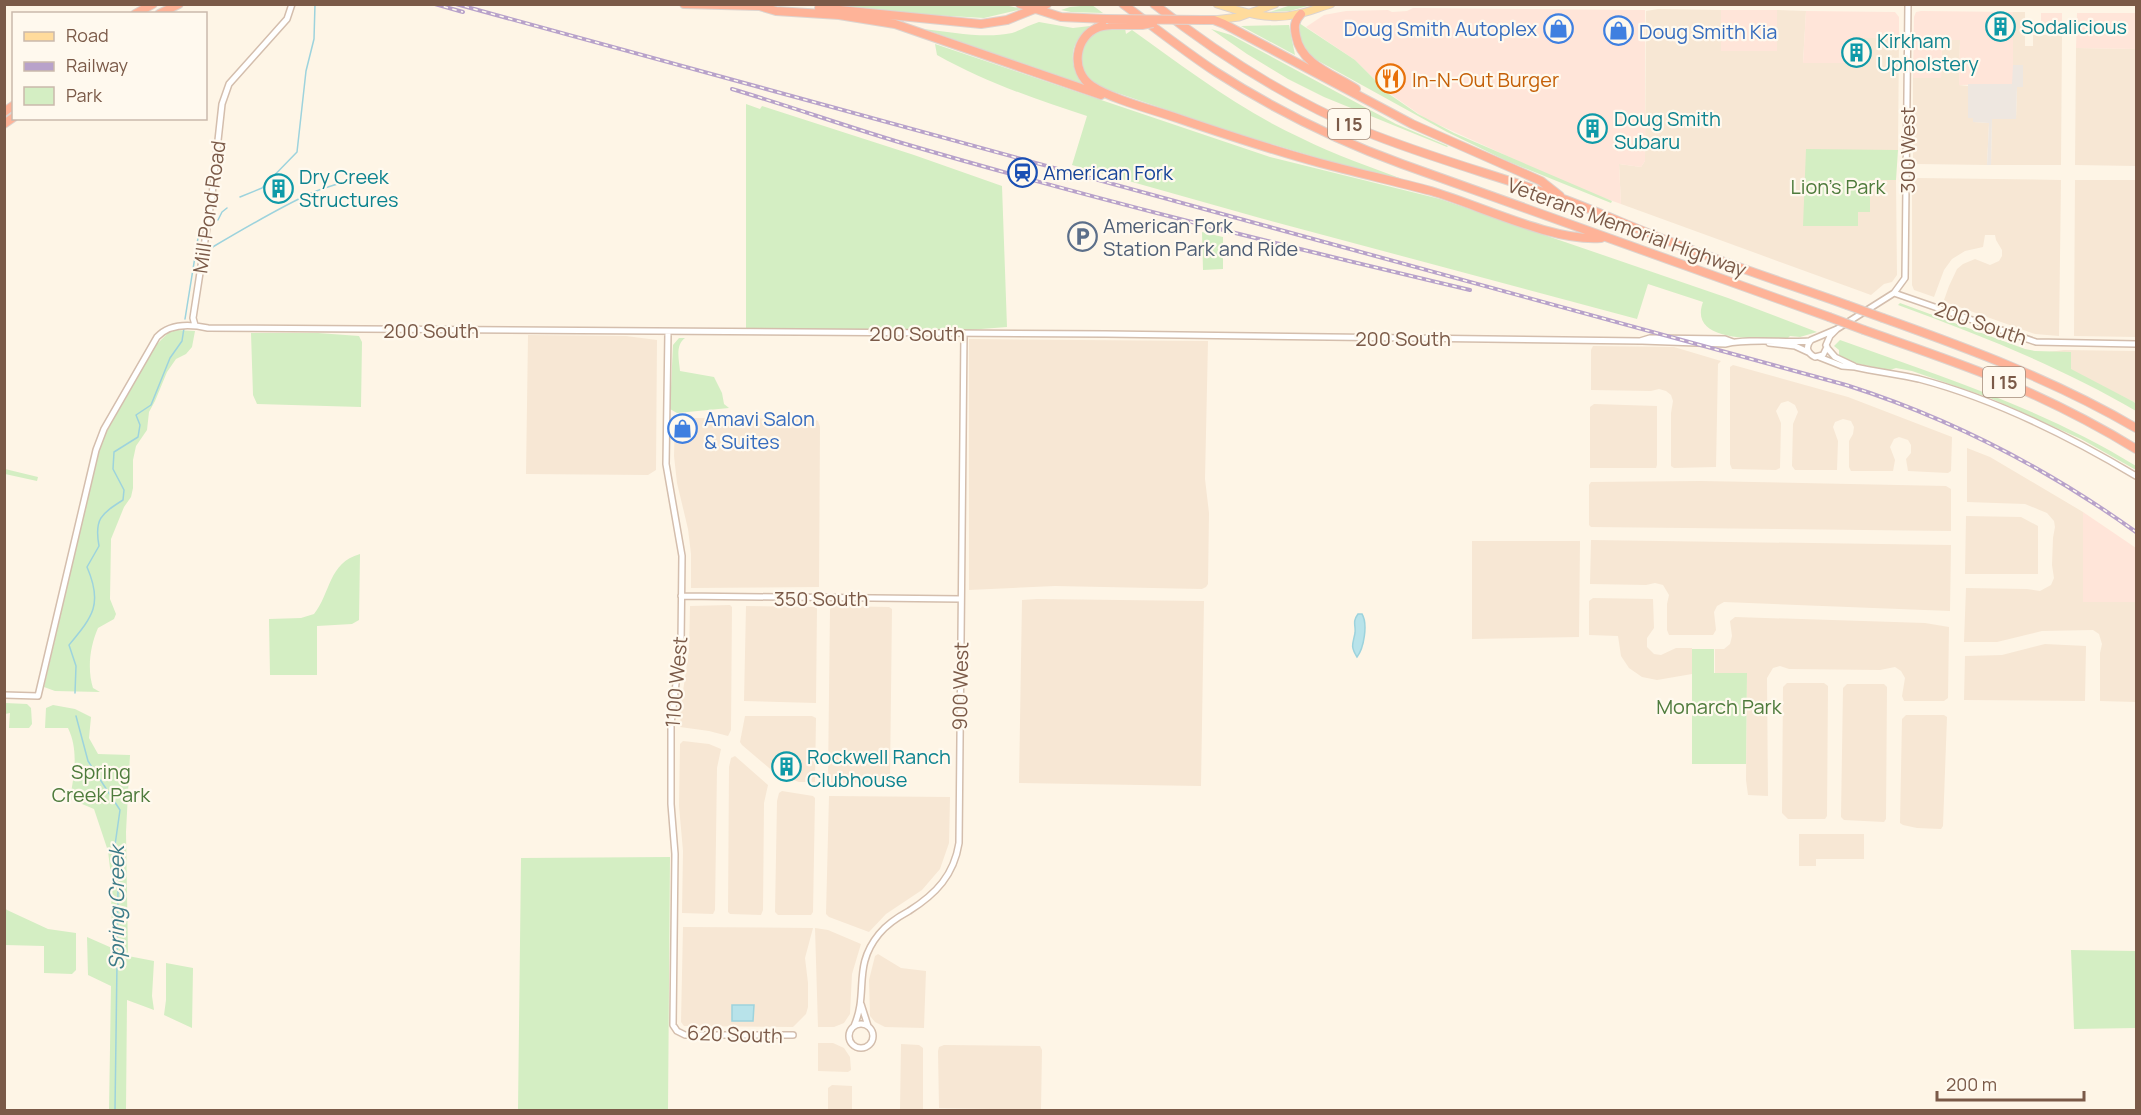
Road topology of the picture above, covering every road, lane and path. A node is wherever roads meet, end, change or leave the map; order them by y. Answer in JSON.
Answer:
{"nodes":[{"id":1,"x":153,"y":4,"type":"edge"},
{"id":2,"x":179,"y":4,"type":"edge"},
{"id":3,"x":292,"y":4,"type":"edge"},
{"id":4,"x":684,"y":4,"type":"edge"},
{"id":5,"x":1020,"y":4,"type":"edge"},
{"id":6,"x":1047,"y":4,"type":"edge"},
{"id":7,"x":1123,"y":4,"type":"edge"},
{"id":8,"x":1154,"y":4,"type":"edge"},
{"id":9,"x":1217,"y":4,"type":"edge"},
{"id":10,"x":1275,"y":4,"type":"edge"},
{"id":11,"x":1331,"y":4,"type":"edge"},
{"id":12,"x":1908,"y":4,"type":"edge"},
{"id":13,"x":756,"y":6,"type":"edge"},
{"id":14,"x":1035,"y":9,"type":"junction"},
{"id":15,"x":139,"y":12,"type":"edge"},
{"id":16,"x":163,"y":12,"type":"edge"},
{"id":17,"x":1247,"y":14,"type":"junction"},
{"id":18,"x":1301,"y":14,"type":"junction"},
{"id":19,"x":1214,"y":20,"type":"junction"},
{"id":20,"x":1109,"y":22,"type":"junction"},
{"id":21,"x":1138,"y":105,"type":"junction"},
{"id":22,"x":1387,"y":111,"type":"junction"},
{"id":23,"x":1566,"y":200,"type":"junction"},
{"id":24,"x":1606,"y":237,"type":"junction"},
{"id":25,"x":1894,"y":293,"type":"junction"},
{"id":26,"x":195,"y":325,"type":"junction"},
{"id":27,"x":1837,"y":330,"type":"junction"},
{"id":28,"x":668,"y":332,"type":"junction"},
{"id":29,"x":964,"y":333,"type":"junction"},
{"id":30,"x":1819,"y":338,"type":"junction"},
{"id":31,"x":1809,"y":341,"type":"junction"},
{"id":32,"x":1768,"y":342,"type":"junction"},
{"id":33,"x":2136,"y":344,"type":"edge"},
{"id":34,"x":1827,"y":346,"type":"junction"},
{"id":35,"x":1808,"y":352,"type":"junction"},
{"id":36,"x":1819,"y":357,"type":"junction"},
{"id":37,"x":1856,"y":367,"type":"junction"},
{"id":38,"x":2136,"y":428,"type":"edge"},
{"id":39,"x":2136,"y":449,"type":"edge"},
{"id":40,"x":2136,"y":476,"type":"edge"},
{"id":41,"x":681,"y":596,"type":"junction"},
{"id":42,"x":961,"y":599,"type":"junction"},
{"id":43,"x":4,"y":695,"type":"edge"},
{"id":44,"x":860,"y":1000,"type":"junction"},
{"id":45,"x":854,"y":1026,"type":"junction"},
{"id":46,"x":868,"y":1026,"type":"junction"},
{"id":47,"x":677,"y":1031,"type":"joint"},
{"id":48,"x":793,"y":1035,"type":"dead end"}],
"edges":[{"from":1,"to":15,"type":"highway"},
{"from":2,"to":16,"type":"highway"},
{"from":3,"to":26,"type":"street","name":"Mill Pond Road"},
{"from":4,"to":13,"type":"highway"},
{"from":5,"to":14,"type":"highway"},
{"from":6,"to":14,"type":"highway"},
{"from":7,"to":24,"type":"highway","name":"Veterans Memorial Highway","number":"I 15"},
{"from":8,"to":23,"type":"highway","name":"Veterans Memorial Highway","number":"I 15"},
{"from":9,"to":17,"type":"main road"},
{"from":10,"to":17,"type":"main road"},
{"from":11,"to":18,"type":"main road"},
{"from":12,"to":25,"type":"street","name":"300 West"},
{"from":13,"to":14,"type":"highway"},
{"from":13,"to":21,"type":"highway"},
{"from":14,"to":20,"type":"highway"},
{"from":17,"to":18,"type":"main road"},
{"from":17,"to":19,"type":"main road"},
{"from":18,"to":22,"type":"highway"},
{"from":19,"to":20,"type":"highway","bridge":true},
{"from":19,"to":22,"type":"highway"},
{"from":20,"to":21,"type":"highway"},
{"from":21,"to":24,"type":"highway"},
{"from":22,"to":23,"type":"highway"},
{"from":23,"to":38,"type":"highway","name":"Veterans Memorial Highway","number":"I 15","bridge":true},
{"from":24,"to":39,"type":"highway","name":"Veterans Memorial Highway","number":"I 15","bridge":true},
{"from":25,"to":27,"type":"street"},
{"from":25,"to":33,"type":"street","name":"200 South"},
{"from":26,"to":28,"type":"street","name":"200 South"},
{"from":26,"to":43,"type":"street","name":"200 South"},
{"from":27,"to":30,"type":"street"},
{"from":27,"to":34,"type":"street"},
{"from":28,"to":29,"type":"street","name":"200 South"},
{"from":28,"to":41,"type":"street","name":"1100 West"},
{"from":29,"to":32,"type":"street","name":"200 South"},
{"from":29,"to":42,"type":"street","name":"900 West"},
{"from":30,"to":31,"type":"street"},
{"from":30,"to":34,"type":"street"},
{"from":31,"to":32,"type":"street","name":"200 South"},
{"from":31,"to":35,"type":"street"},
{"from":32,"to":35,"type":"street","name":"200 South"},
{"from":34,"to":36,"type":"street"},
{"from":34,"to":37,"type":"street"},
{"from":35,"to":36,"type":"street"},
{"from":36,"to":37,"type":"street"},
{"from":37,"to":40,"type":"street"},
{"from":41,"to":42,"type":"street","name":"350 South"},
{"from":41,"to":47,"type":"street","name":"1100 West"},
{"from":42,"to":44,"type":"street","name":"900 West"},
{"from":44,"to":45,"type":"street","name":"900 West"},
{"from":44,"to":46,"type":"street","name":"900 West"},
{"from":45,"to":46,"type":"street"},
{"from":45,"to":46,"type":"street"},
{"from":47,"to":48,"type":"street","name":"620 South"}]}
